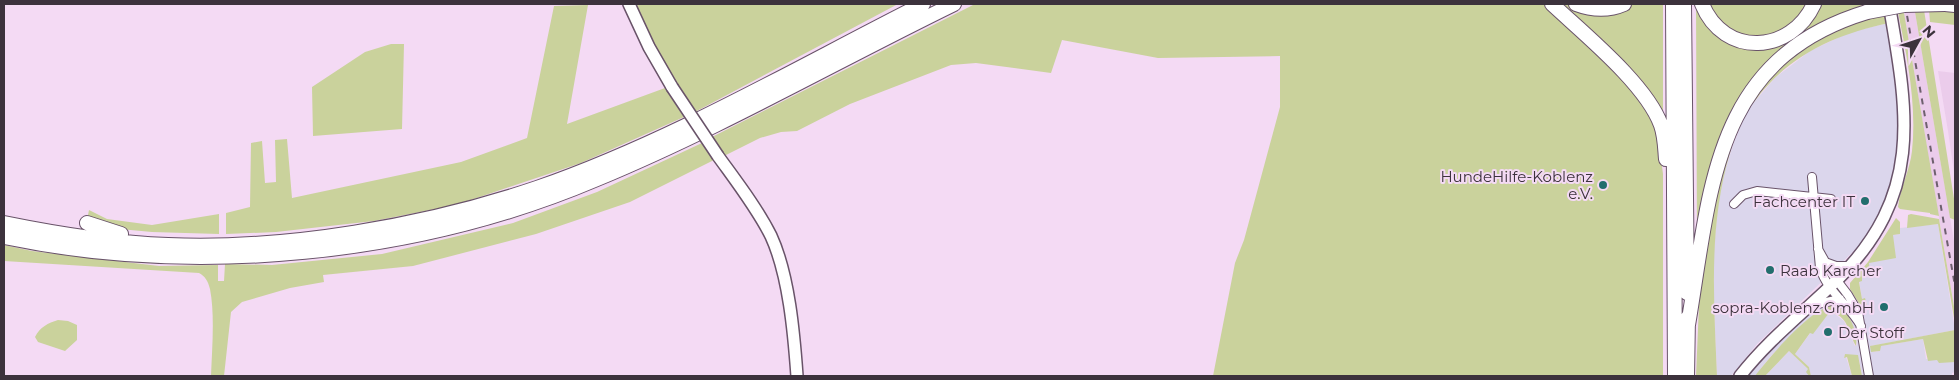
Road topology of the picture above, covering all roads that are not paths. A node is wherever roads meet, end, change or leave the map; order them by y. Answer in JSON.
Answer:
{"nodes":[{"id":1,"x":629,"y":4,"type":"edge"},
{"id":2,"x":923,"y":4,"type":"edge"},
{"id":3,"x":954,"y":4,"type":"edge"},
{"id":4,"x":1552,"y":4,"type":"edge"},
{"id":5,"x":1576,"y":4,"type":"edge"},
{"id":6,"x":1624,"y":4,"type":"edge"},
{"id":7,"x":1673,"y":4,"type":"edge"},
{"id":8,"x":1684,"y":4,"type":"edge"},
{"id":9,"x":1691,"y":4,"type":"edge"},
{"id":10,"x":1702,"y":4,"type":"edge"},
{"id":11,"x":1814,"y":4,"type":"edge"},
{"id":12,"x":1889,"y":4,"type":"edge"},
{"id":13,"x":1945,"y":4,"type":"edge"},
{"id":14,"x":1955,"y":5,"type":"edge"},
{"id":15,"x":1685,"y":90,"type":"junction"},
{"id":16,"x":1812,"y":177,"type":"dead end"},
{"id":17,"x":1813,"y":197,"type":"junction"},
{"id":18,"x":1832,"y":199,"type":"dead end"},
{"id":19,"x":1734,"y":204,"type":"dead end"},
{"id":20,"x":1674,"y":206,"type":"junction"},
{"id":21,"x":4,"y":223,"type":"edge"},
{"id":22,"x":87,"y":223,"type":"dead end"},
{"id":23,"x":4,"y":236,"type":"edge"},
{"id":24,"x":168,"y":245,"type":"junction"},
{"id":25,"x":1816,"y":245,"type":"junction"},
{"id":26,"x":1825,"y":262,"type":"junction"},
{"id":27,"x":1851,"y":266,"type":"junction"},
{"id":28,"x":1833,"y":284,"type":"junction"},
{"id":29,"x":1840,"y":299,"type":"junction"},
{"id":30,"x":1808,"y":306,"type":"junction"},
{"id":31,"x":1688,"y":326,"type":"junction"},
{"id":32,"x":1860,"y":326,"type":"junction"},
{"id":33,"x":796,"y":376,"type":"edge"},
{"id":34,"x":1674,"y":376,"type":"edge"},
{"id":35,"x":1687,"y":376,"type":"edge"},
{"id":36,"x":1740,"y":376,"type":"edge"},
{"id":37,"x":1870,"y":376,"type":"edge"}],
"edges":[{"from":1,"to":33,"type":"main road","bridge":true},
{"from":2,"to":24,"type":"highway"},
{"from":3,"to":23,"type":"highway"},
{"from":4,"to":20,"type":"highway"},
{"from":5,"to":6,"type":"highway"},
{"from":7,"to":20,"type":"highway"},
{"from":8,"to":15,"type":"highway"},
{"from":9,"to":15,"type":"highway"},
{"from":10,"to":11,"type":"highway"},
{"from":12,"to":27,"type":"main road"},
{"from":13,"to":14,"type":"highway"},
{"from":13,"to":31,"type":"highway","bridge":true},
{"from":15,"to":31,"type":"highway"},
{"from":16,"to":17,"type":"street"},
{"from":17,"to":18,"type":"street"},
{"from":17,"to":19,"type":"street"},
{"from":17,"to":25,"type":"street"},
{"from":20,"to":34,"type":"highway"},
{"from":21,"to":24,"type":"highway"},
{"from":22,"to":24,"type":"highway"},
{"from":25,"to":26,"type":"street"},
{"from":25,"to":28,"type":"street"},
{"from":26,"to":27,"type":"street"},
{"from":26,"to":28,"type":"street"},
{"from":27,"to":28,"type":"main road"},
{"from":28,"to":29,"type":"street"},
{"from":28,"to":30,"type":"main road"},
{"from":28,"to":32,"type":"street"},
{"from":29,"to":30,"type":"street"},
{"from":29,"to":32,"type":"street"},
{"from":30,"to":36,"type":"main road"},
{"from":31,"to":35,"type":"highway"},
{"from":32,"to":37,"type":"street"}]}
